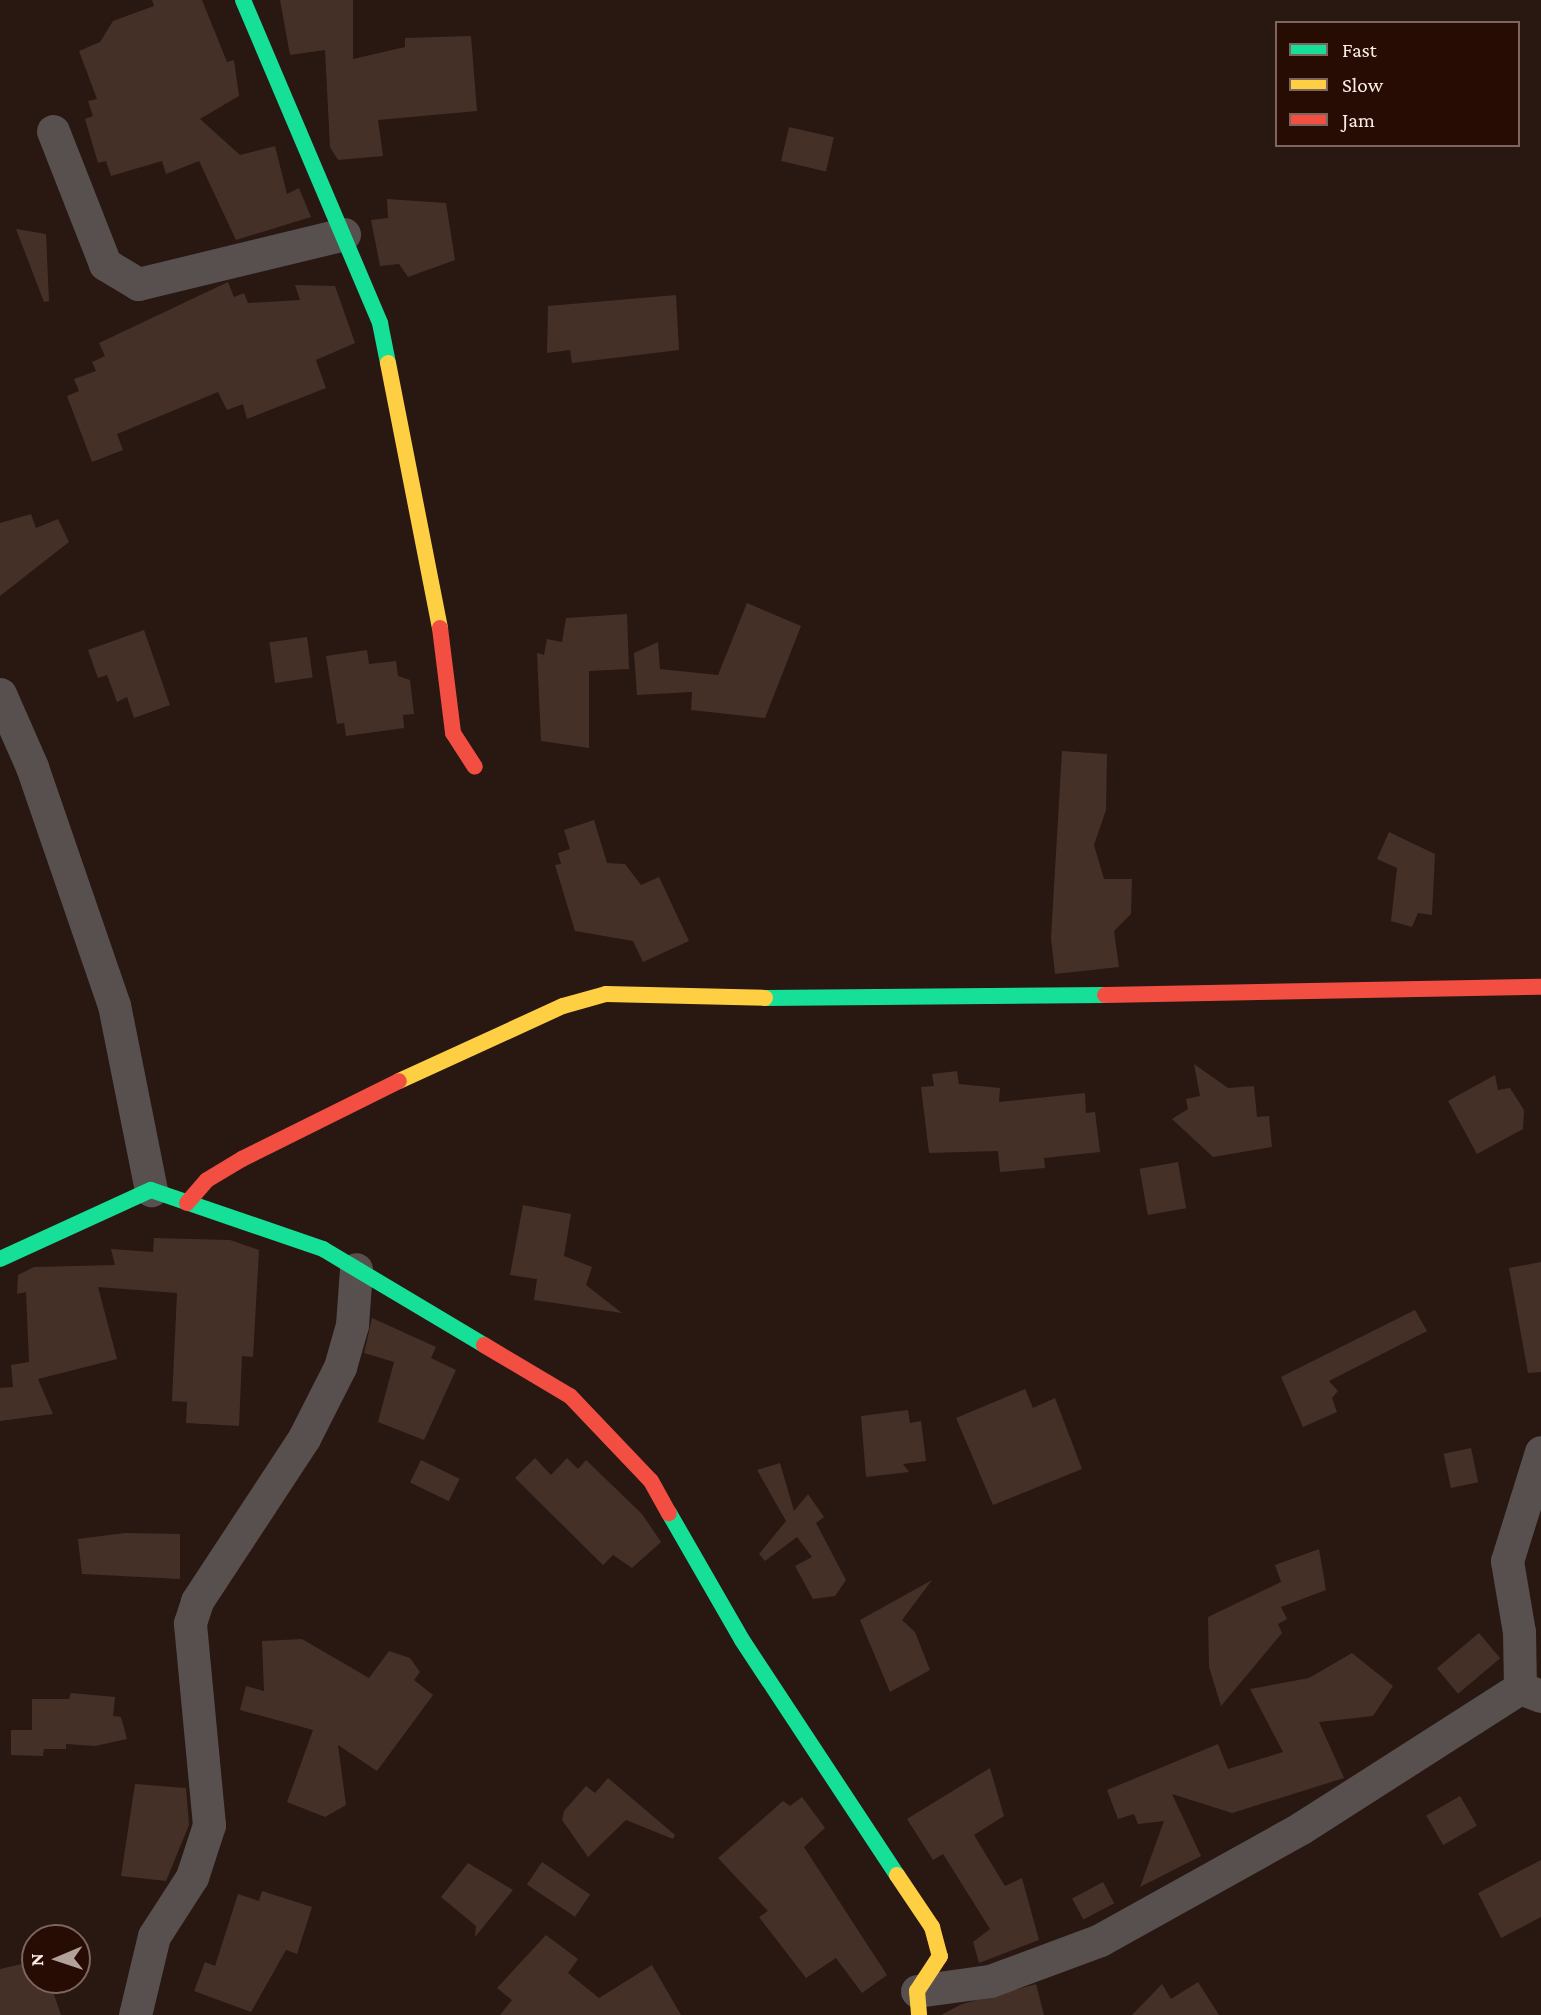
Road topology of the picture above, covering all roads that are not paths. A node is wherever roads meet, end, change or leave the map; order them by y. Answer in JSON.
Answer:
{"nodes":[{"id":1,"x":243,"y":0,"type":"edge"},
{"id":2,"x":53,"y":131,"type":"dead end"},
{"id":3,"x":344,"y":234,"type":"junction"},
{"id":4,"x":0,"y":694,"type":"edge"},
{"id":5,"x":475,"y":767,"type":"dead end"},
{"id":6,"x":1541,"y":987,"type":"edge"},
{"id":7,"x":151,"y":1190,"type":"junction"},
{"id":8,"x":187,"y":1203,"type":"junction"},
{"id":9,"x":0,"y":1259,"type":"edge"},
{"id":10,"x":356,"y":1269,"type":"junction"},
{"id":11,"x":1541,"y":1452,"type":"edge"},
{"id":12,"x":1531,"y":1692,"type":"edge"},
{"id":13,"x":918,"y":2003,"type":"edge"},
{"id":14,"x":135,"y":2015,"type":"edge"}],
"edges":[{"from":1,"to":3,"type":"street"},
{"from":2,"to":3,"type":"street"},
{"from":3,"to":5,"type":"street"},
{"from":4,"to":7,"type":"street"},
{"from":6,"to":8,"type":"street"},
{"from":7,"to":8,"type":"street"},
{"from":7,"to":9,"type":"street"},
{"from":8,"to":10,"type":"street"},
{"from":10,"to":13,"type":"street"},
{"from":10,"to":14,"type":"street"},
{"from":11,"to":12,"type":"street"},
{"from":12,"to":13,"type":"street"}]}
